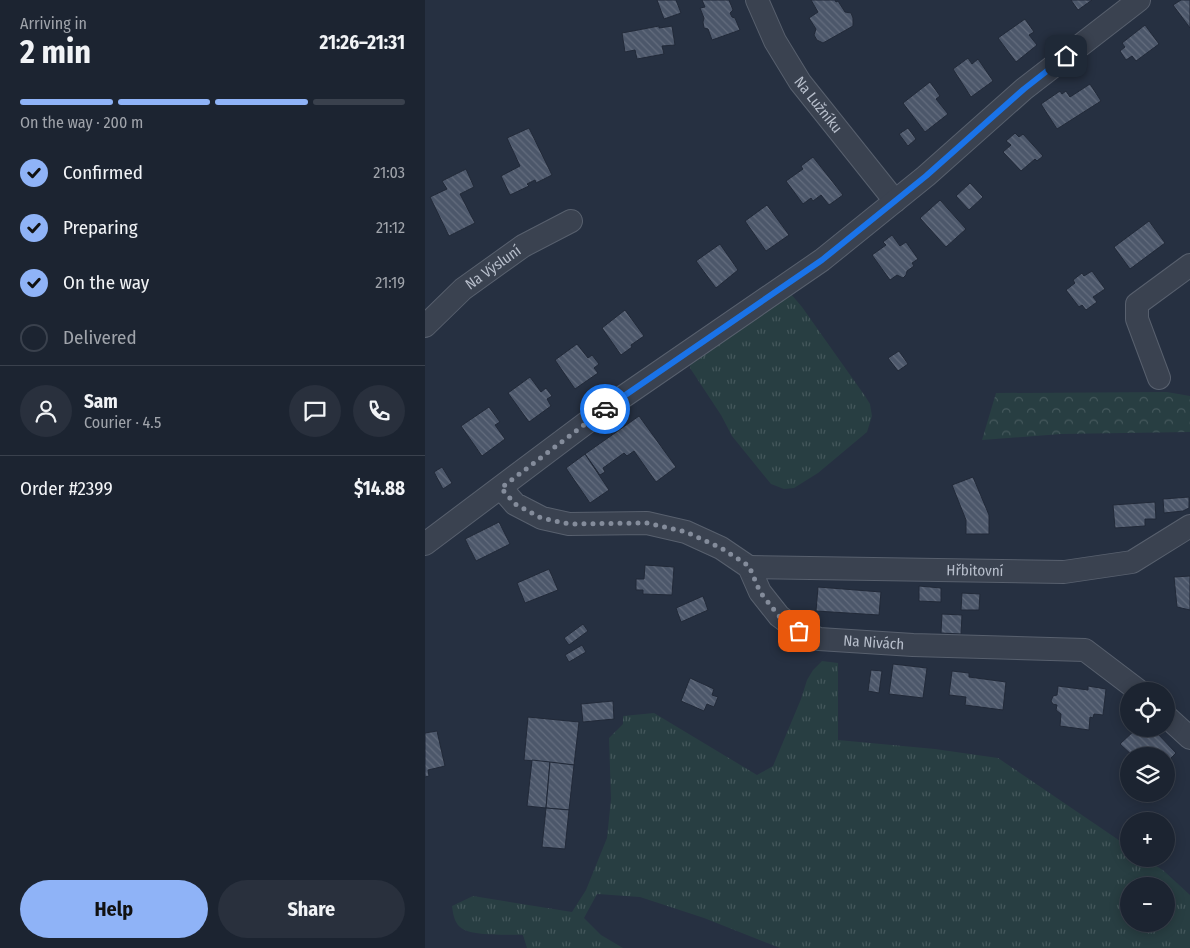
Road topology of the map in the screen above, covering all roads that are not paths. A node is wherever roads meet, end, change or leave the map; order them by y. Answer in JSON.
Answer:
{"nodes":[{"id":1,"x":757,"y":0,"type":"edge"},
{"id":2,"x":1135,"y":1,"type":"edge"},
{"id":3,"x":895,"y":201,"type":"junction"},
{"id":4,"x":571,"y":221,"type":"dead end"},
{"id":5,"x":1190,"y":265,"type":"edge"},
{"id":6,"x":425,"y":326,"type":"edge"},
{"id":7,"x":1159,"y":378,"type":"dead end"},
{"id":8,"x":501,"y":488,"type":"junction"},
{"id":9,"x":1190,"y":526,"type":"edge"},
{"id":10,"x":425,"y":544,"type":"edge"},
{"id":11,"x":749,"y":566,"type":"junction"},
{"id":12,"x":1127,"y":682,"type":"edge"},
{"id":13,"x":1175,"y":724,"type":"edge"},
{"id":14,"x":1190,"y":738,"type":"edge"}],
"edges":[{"from":1,"to":3,"type":"street","name":"Na Lužníku"},
{"from":2,"to":3,"type":"street"},
{"from":3,"to":8,"type":"street"},
{"from":4,"to":6,"type":"street","name":"Na Výsluní"},
{"from":5,"to":7,"type":"street"},
{"from":8,"to":10,"type":"street"},
{"from":8,"to":11,"type":"street"},
{"from":9,"to":11,"type":"street","name":"Hřbitovní"},
{"from":11,"to":12,"type":"street","name":"Na Nivách"},
{"from":13,"to":14,"type":"street"}]}
